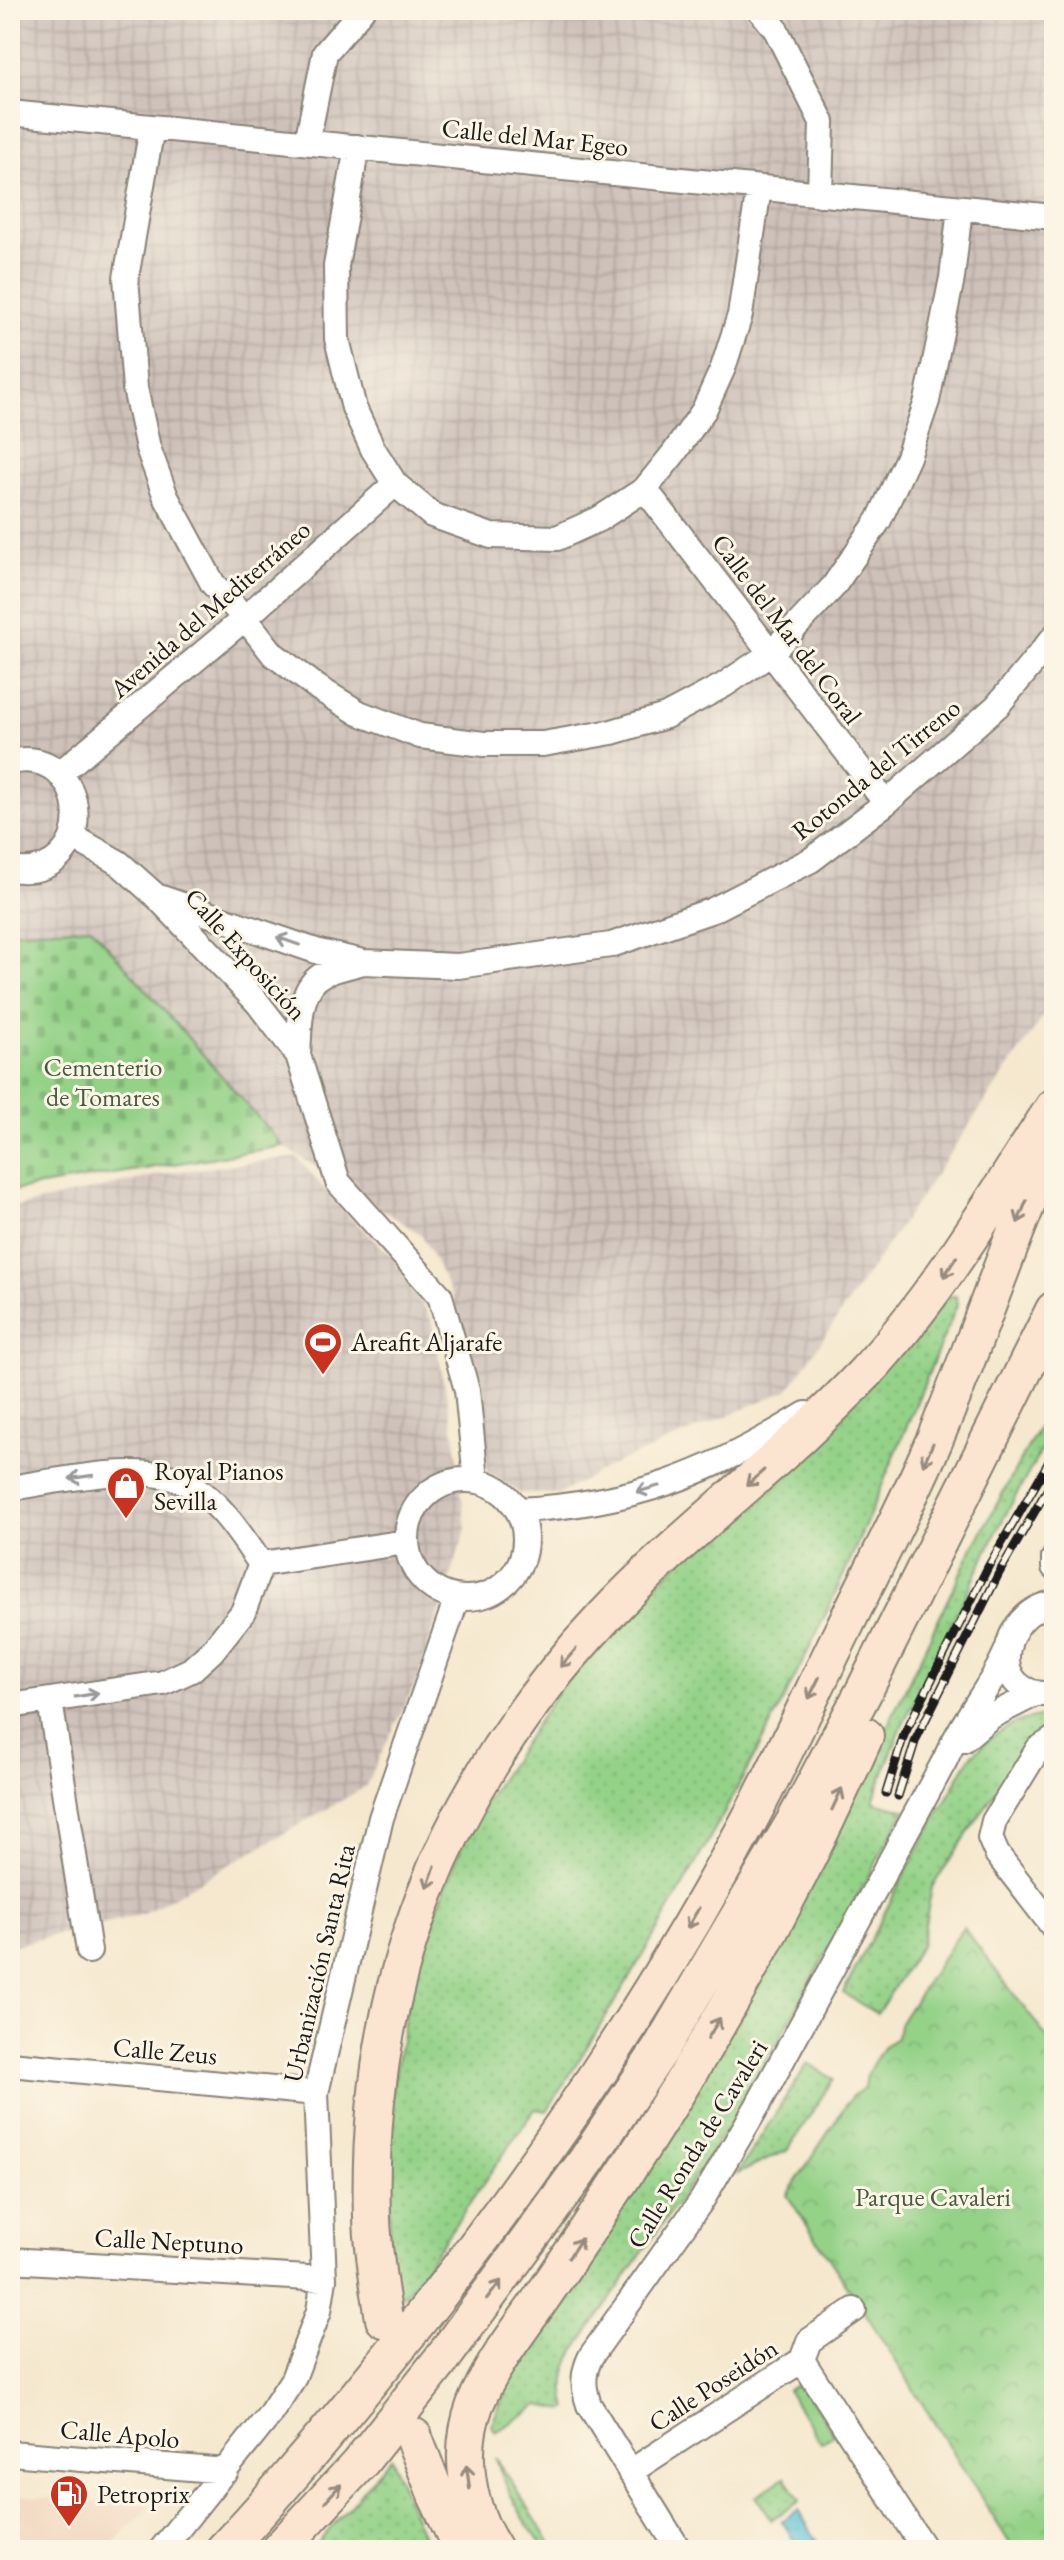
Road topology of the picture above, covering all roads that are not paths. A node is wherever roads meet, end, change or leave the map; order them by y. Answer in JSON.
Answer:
{"nodes":[{"id":1,"x":362,"y":10,"type":"edge"},
{"id":2,"x":760,"y":10,"type":"edge"},
{"id":3,"x":10,"y":113,"type":"edge"},
{"id":4,"x":152,"y":127,"type":"junction"},
{"id":5,"x":307,"y":142,"type":"junction"},
{"id":6,"x":357,"y":147,"type":"junction"},
{"id":7,"x":759,"y":188,"type":"junction"},
{"id":8,"x":820,"y":194,"type":"junction"},
{"id":9,"x":960,"y":208,"type":"junction"},
{"id":10,"x":1054,"y":217,"type":"edge"},
{"id":11,"x":395,"y":484,"type":"junction"},
{"id":12,"x":645,"y":489,"type":"junction"},
{"id":13,"x":245,"y":618,"type":"junction"},
{"id":14,"x":1054,"y":637,"type":"edge"},
{"id":15,"x":770,"y":654,"type":"junction"},
{"id":16,"x":12,"y":755,"type":"edge"},
{"id":17,"x":59,"y":774,"type":"junction"},
{"id":18,"x":886,"y":803,"type":"junction"},
{"id":19,"x":73,"y":837,"type":"junction"},
{"id":20,"x":10,"y":869,"type":"edge"},
{"id":21,"x":156,"y":896,"type":"junction"},
{"id":22,"x":363,"y":962,"type":"junction"},
{"id":23,"x":298,"y":1055,"type":"junction"},
{"id":24,"x":1054,"y":1107,"type":"edge"},
{"id":25,"x":1054,"y":1141,"type":"edge"},
{"id":26,"x":1054,"y":1310,"type":"edge"},
{"id":27,"x":1054,"y":1351,"type":"edge"},
{"id":28,"x":864,"y":1374,"type":"junction"},
{"id":29,"x":991,"y":1436,"type":"junction"},
{"id":30,"x":476,"y":1480,"type":"junction"},
{"id":31,"x":10,"y":1488,"type":"edge"},
{"id":32,"x":518,"y":1510,"type":"junction"},
{"id":33,"x":406,"y":1542,"type":"junction"},
{"id":34,"x":936,"y":1551,"type":"junction"},
{"id":35,"x":1054,"y":1558,"type":"edge"},
{"id":36,"x":261,"y":1564,"type":"junction"},
{"id":37,"x":1054,"y":1567,"type":"edge"},
{"id":38,"x":457,"y":1598,"type":"junction"},
{"id":39,"x":1054,"y":1603,"type":"edge"},
{"id":40,"x":1009,"y":1645,"type":"junction"},
{"id":41,"x":1044,"y":1694,"type":"edge"},
{"id":42,"x":50,"y":1701,"type":"junction"},
{"id":43,"x":10,"y":1706,"type":"edge"},
{"id":44,"x":1054,"y":1739,"type":"edge"},
{"id":45,"x":945,"y":1760,"type":"junction"},
{"id":46,"x":1054,"y":1928,"type":"edge"},
{"id":47,"x":89,"y":1951,"type":"dead end"},
{"id":48,"x":10,"y":2064,"type":"edge"},
{"id":49,"x":316,"y":2093,"type":"junction"},
{"id":50,"x":10,"y":2260,"type":"edge"},
{"id":51,"x":324,"y":2279,"type":"junction"},
{"id":52,"x":854,"y":2310,"type":"dead end"},
{"id":53,"x":384,"y":2319,"type":"dead end"},
{"id":54,"x":802,"y":2360,"type":"junction"},
{"id":55,"x":413,"y":2436,"type":"dead end"},
{"id":56,"x":10,"y":2453,"type":"edge"},
{"id":57,"x":226,"y":2471,"type":"junction"},
{"id":58,"x":630,"y":2472,"type":"junction"},
{"id":59,"x":161,"y":2550,"type":"edge"},
{"id":60,"x":224,"y":2550,"type":"edge"},
{"id":61,"x":279,"y":2550,"type":"edge"},
{"id":62,"x":462,"y":2550,"type":"edge"},
{"id":63,"x":494,"y":2550,"type":"edge"},
{"id":64,"x":679,"y":2550,"type":"edge"},
{"id":65,"x":925,"y":2550,"type":"edge"}],
"edges":[{"from":1,"to":5,"type":"street"},
{"from":2,"to":8,"type":"street"},
{"from":3,"to":4,"type":"street","name":"Calle del Mar Egeo"},
{"from":4,"to":5,"type":"street","name":"Calle del Mar Egeo"},
{"from":4,"to":13,"type":"street"},
{"from":5,"to":6,"type":"street","name":"Calle del Mar Egeo"},
{"from":6,"to":7,"type":"street","name":"Calle del Mar Egeo"},
{"from":6,"to":11,"type":"street"},
{"from":7,"to":8,"type":"street","name":"Calle del Mar Egeo"},
{"from":7,"to":12,"type":"street"},
{"from":8,"to":9,"type":"street","name":"Calle del Mar Egeo"},
{"from":9,"to":10,"type":"street","name":"Calle del Mar Egeo"},
{"from":9,"to":15,"type":"street"},
{"from":11,"to":12,"type":"street"},
{"from":11,"to":13,"type":"street","name":"Avenida del Mediterráneo"},
{"from":12,"to":15,"type":"street","name":"Calle del Mar del Coral"},
{"from":13,"to":15,"type":"street"},
{"from":13,"to":17,"type":"street","name":"Avenida del Mediterráneo"},
{"from":14,"to":18,"type":"street","name":"Rotonda del Tirreno"},
{"from":15,"to":18,"type":"street","name":"Calle del Mar del Coral"},
{"from":16,"to":17,"type":"street"},
{"from":17,"to":19,"type":"street"},
{"from":18,"to":22,"type":"street","name":"Rotonda del Tirreno"},
{"from":19,"to":20,"type":"street"},
{"from":19,"to":21,"type":"street","name":"Rotonda del Tirreno"},
{"from":22,"to":21,"type":"street","name":"Rotonda del Tirreno","one_way":true},
{"from":21,"to":23,"type":"street","name":"Calle Exposición"},
{"from":22,"to":23,"type":"street"},
{"from":23,"to":30,"type":"street","name":"Calle Exposición"},
{"from":24,"to":28,"type":"main road","one_way":true},
{"from":25,"to":60,"type":"main road","one_way":true},
{"from":26,"to":29,"type":"main road"},
{"from":27,"to":29,"type":"main road"},
{"from":28,"to":32,"type":"street","one_way":true},
{"from":28,"to":53,"type":"main road","one_way":true},
{"from":29,"to":34,"type":"main road"},
{"from":30,"to":32,"type":"street"},
{"from":30,"to":33,"type":"street"},
{"from":36,"to":31,"type":"street","one_way":true},
{"from":32,"to":38,"type":"street"},
{"from":33,"to":36,"type":"street"},
{"from":33,"to":38,"type":"street"},
{"from":61,"to":34,"type":"main road","one_way":true},
{"from":63,"to":34,"type":"main road","one_way":true},
{"from":35,"to":37,"type":"street"},
{"from":42,"to":36,"type":"street","one_way":true},
{"from":38,"to":49,"type":"street","name":"Urbanización Santa Rita"},
{"from":39,"to":40,"type":"street","name":"Calle Ronda de Cavaleri"},
{"from":40,"to":41,"type":"street"},
{"from":40,"to":45,"type":"street","name":"Calle Ronda de Cavaleri"},
{"from":41,"to":45,"type":"street","name":"Calle Ronda de Cavaleri"},
{"from":42,"to":43,"type":"street"},
{"from":42,"to":47,"type":"street"},
{"from":44,"to":46,"type":"street"},
{"from":45,"to":58,"type":"street","name":"Calle Ronda de Cavaleri"},
{"from":48,"to":49,"type":"street","name":"Calle Zeus"},
{"from":49,"to":51,"type":"street","name":"Urbanización Santa Rita"},
{"from":50,"to":51,"type":"street","name":"Calle Neptuno"},
{"from":51,"to":57,"type":"street","name":"Urbanización Santa Rita"},
{"from":52,"to":54,"type":"street","name":"Calle Poseidón"},
{"from":54,"to":58,"type":"street","name":"Calle Poseidón"},
{"from":54,"to":65,"type":"street"},
{"from":55,"to":62,"type":"main road"},
{"from":56,"to":57,"type":"street","name":"Calle Apolo"},
{"from":57,"to":59,"type":"street"},
{"from":58,"to":64,"type":"street","name":"Calle Ronda de Cavaleri"}]}
